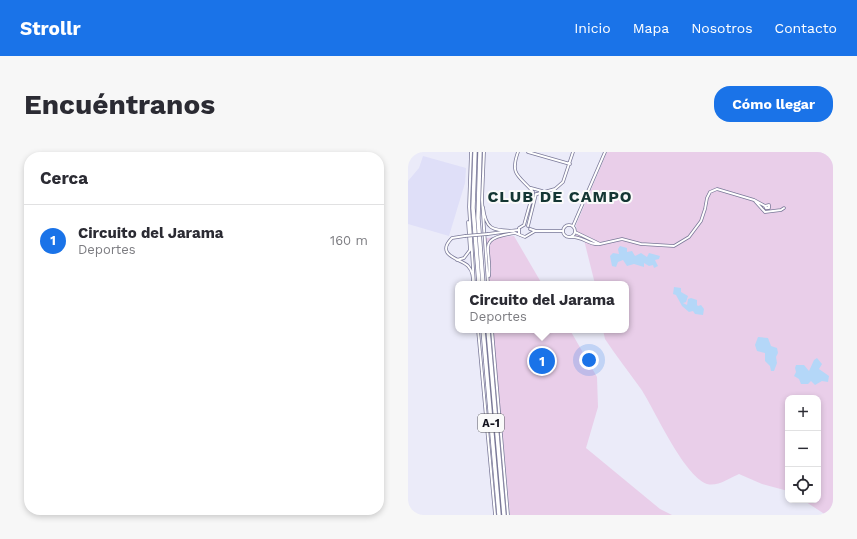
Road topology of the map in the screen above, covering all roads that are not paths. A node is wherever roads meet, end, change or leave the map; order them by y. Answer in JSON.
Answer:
{"nodes":[{"id":1,"x":471,"y":152,"type":"edge"},
{"id":2,"x":475,"y":152,"type":"edge"},
{"id":3,"x":480,"y":152,"type":"edge"},
{"id":4,"x":484,"y":152,"type":"edge"},
{"id":5,"x":518,"y":152,"type":"edge"},
{"id":6,"x":528,"y":152,"type":"edge"},
{"id":7,"x":546,"y":152,"type":"edge"},
{"id":8,"x":573,"y":152,"type":"edge"},
{"id":9,"x":605,"y":152,"type":"edge"},
{"id":10,"x":544,"y":157,"type":"junction"},
{"id":11,"x":570,"y":164,"type":"junction"},
{"id":12,"x":482,"y":189,"type":"junction"},
{"id":13,"x":543,"y":191,"type":"junction"},
{"id":14,"x":533,"y":192,"type":"junction"},
{"id":15,"x":536,"y":194,"type":"junction"},
{"id":16,"x":754,"y":200,"type":"junction"},
{"id":17,"x":784,"y":208,"type":"dead end"},
{"id":18,"x":767,"y":212,"type":"junction"},
{"id":19,"x":469,"y":214,"type":"junction"},
{"id":20,"x":524,"y":225,"type":"junction"},
{"id":21,"x":528,"y":226,"type":"junction"},
{"id":22,"x":573,"y":226,"type":"junction"},
{"id":23,"x":530,"y":229,"type":"junction"},
{"id":24,"x":518,"y":230,"type":"junction"},
{"id":25,"x":536,"y":231,"type":"junction"},
{"id":26,"x":563,"y":231,"type":"junction"},
{"id":27,"x":514,"y":232,"type":"junction"},
{"id":28,"x":575,"y":232,"type":"junction"},
{"id":29,"x":519,"y":234,"type":"junction"},
{"id":30,"x":529,"y":235,"type":"junction"},
{"id":31,"x":571,"y":237,"type":"junction"},
{"id":32,"x":592,"y":243,"type":"junction"},
{"id":33,"x":454,"y":259,"type":"junction"},
{"id":34,"x":488,"y":280,"type":"joint"},
{"id":35,"x":474,"y":281,"type":"edge"},
{"id":36,"x":474,"y":281,"type":"edge"},
{"id":37,"x":479,"y":281,"type":"edge"},
{"id":38,"x":484,"y":281,"type":"edge"},
{"id":39,"x":478,"y":333,"type":"edge"},
{"id":40,"x":483,"y":333,"type":"edge"},
{"id":41,"x":488,"y":333,"type":"edge"},
{"id":42,"x":492,"y":333,"type":"edge"},
{"id":43,"x":494,"y":515,"type":"edge"},
{"id":44,"x":499,"y":515,"type":"edge"},
{"id":45,"x":504,"y":515,"type":"edge"},
{"id":46,"x":508,"y":515,"type":"edge"}],
"edges":[{"from":1,"to":19,"type":"street"},
{"from":2,"to":37,"type":"highway"},
{"from":3,"to":38,"type":"highway"},
{"from":4,"to":12,"type":"street"},
{"from":5,"to":14,"type":"street"},
{"from":6,"to":10,"type":"street"},
{"from":7,"to":10,"type":"street"},
{"from":8,"to":11,"type":"street"},
{"from":9,"to":22,"type":"street"},
{"from":10,"to":11,"type":"street"},
{"from":11,"to":13,"type":"street"},
{"from":12,"to":27,"type":"street"},
{"from":12,"to":34,"type":"street"},
{"from":13,"to":14,"type":"street"},
{"from":13,"to":15,"type":"street"},
{"from":14,"to":15,"type":"street"},
{"from":14,"to":20,"type":"street"},
{"from":15,"to":21,"type":"street"},
{"from":16,"to":18,"type":"street"},
{"from":16,"to":18,"type":"street"},
{"from":16,"to":32,"type":"street"},
{"from":17,"to":18,"type":"street"},
{"from":19,"to":33,"type":"street"},
{"from":19,"to":35,"type":"street"},
{"from":20,"to":21,"type":"street"},
{"from":20,"to":24,"type":"street"},
{"from":21,"to":23,"type":"street"},
{"from":22,"to":26,"type":"street"},
{"from":22,"to":28,"type":"street"},
{"from":23,"to":25,"type":"street"},
{"from":23,"to":30,"type":"street"},
{"from":24,"to":27,"type":"street"},
{"from":24,"to":29,"type":"street"},
{"from":25,"to":26,"type":"street"},
{"from":25,"to":30,"type":"street"},
{"from":26,"to":31,"type":"street"},
{"from":27,"to":29,"type":"street"},
{"from":27,"to":33,"type":"street","bridge":true},
{"from":27,"to":34,"type":"street"},
{"from":28,"to":31,"type":"street"},
{"from":28,"to":32,"type":"street"},
{"from":29,"to":30,"type":"street"},
{"from":31,"to":32,"type":"street"},
{"from":33,"to":36,"type":"street"},
{"from":39,"to":43,"type":"street"},
{"from":40,"to":44,"type":"highway","number":"A-1"},
{"from":41,"to":45,"type":"highway","number":"A-1"},
{"from":42,"to":46,"type":"street"}]}
